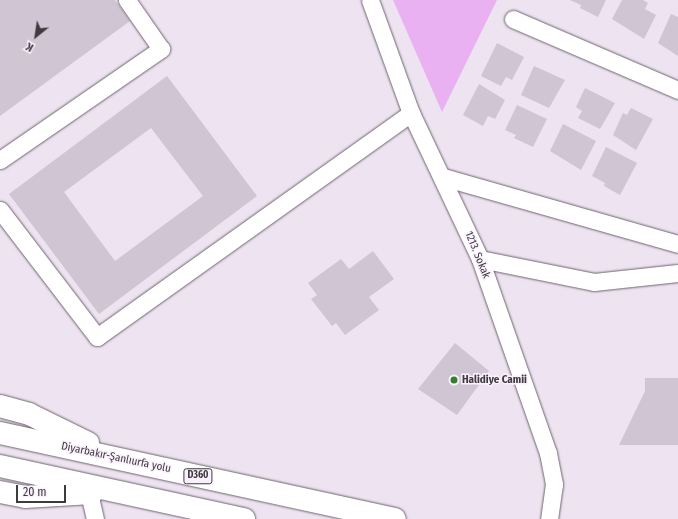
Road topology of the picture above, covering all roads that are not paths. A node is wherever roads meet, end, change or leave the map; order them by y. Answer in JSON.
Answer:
{"nodes":[{"id":1,"x":127,"y":0,"type":"edge"},
{"id":2,"x":370,"y":0,"type":"edge"},
{"id":3,"x":513,"y":19,"type":"dead end"},
{"id":4,"x":678,"y":90,"type":"edge"},
{"id":5,"x":411,"y":113,"type":"junction"},
{"id":6,"x":0,"y":160,"type":"edge"},
{"id":7,"x":443,"y":177,"type":"junction"},
{"id":8,"x":2,"y":217,"type":"edge"},
{"id":9,"x":678,"y":244,"type":"edge"},
{"id":10,"x":480,"y":259,"type":"junction"},
{"id":11,"x":678,"y":273,"type":"edge"},
{"id":12,"x":0,"y":406,"type":"edge"},
{"id":13,"x":0,"y":433,"type":"edge"},
{"id":14,"x":116,"y":457,"type":"junction"},
{"id":15,"x":0,"y":466,"type":"edge"},
{"id":16,"x":122,"y":491,"type":"junction"},
{"id":17,"x":0,"y":492,"type":"edge"},
{"id":18,"x":89,"y":493,"type":"junction"},
{"id":19,"x":95,"y":519,"type":"edge"},
{"id":20,"x":244,"y":519,"type":"edge"},
{"id":21,"x":395,"y":519,"type":"edge"},
{"id":22,"x":549,"y":519,"type":"edge"}],
"edges":[{"from":1,"to":6,"type":"street"},
{"from":2,"to":5,"type":"street","name":"1213. Sokak"},
{"from":3,"to":4,"type":"street"},
{"from":5,"to":7,"type":"street","name":"1213. Sokak"},
{"from":5,"to":8,"type":"street"},
{"from":7,"to":9,"type":"street"},
{"from":7,"to":10,"type":"street","name":"1213. Sokak"},
{"from":10,"to":11,"type":"street"},
{"from":10,"to":22,"type":"street","name":"1213. Sokak"},
{"from":12,"to":14,"type":"highway"},
{"from":13,"to":14,"type":"highway","name":"Diyarbakır-Şanlıurfa yolu","number":"D360"},
{"from":14,"to":21,"type":"highway","name":"Diyarbakır-Şanlıurfa yolu","number":"D360"},
{"from":15,"to":16,"type":"highway"},
{"from":16,"to":18,"type":"highway"},
{"from":16,"to":20,"type":"highway"},
{"from":17,"to":18,"type":"highway"},
{"from":18,"to":19,"type":"street"}]}
